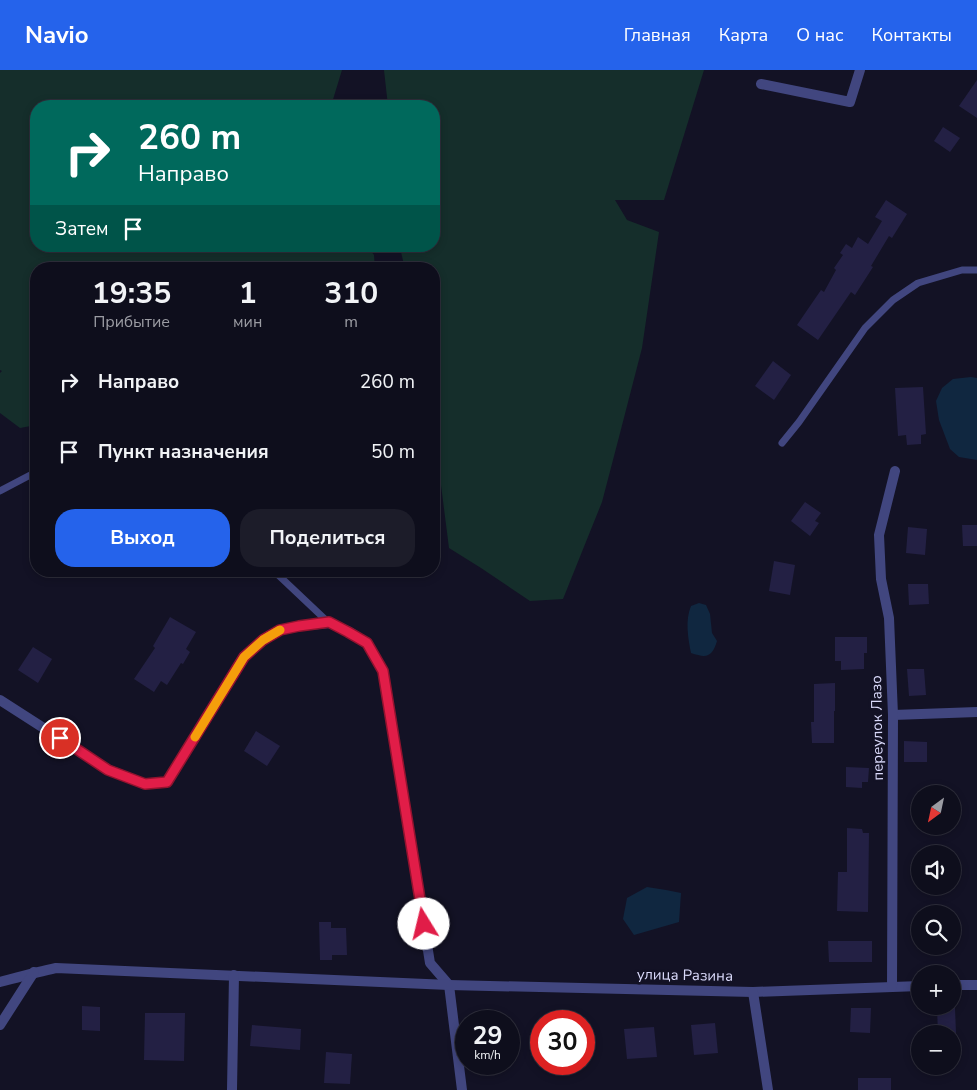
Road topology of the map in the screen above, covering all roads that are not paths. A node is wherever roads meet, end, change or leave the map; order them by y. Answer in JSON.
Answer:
{"nodes":[{"id":1,"x":860,"y":70,"type":"edge"},
{"id":2,"x":761,"y":84,"type":"dead end"},
{"id":3,"x":977,"y":270,"type":"edge"},
{"id":4,"x":782,"y":443,"type":"dead end"},
{"id":5,"x":895,"y":471,"type":"dead end"},
{"id":6,"x":30,"y":475,"type":"edge"},
{"id":7,"x":0,"y":491,"type":"edge"},
{"id":8,"x":280,"y":577,"type":"edge"},
{"id":9,"x":329,"y":622,"type":"junction"},
{"id":10,"x":0,"y":700,"type":"edge"},
{"id":11,"x":977,"y":712,"type":"edge"},
{"id":12,"x":893,"y":715,"type":"junction"},
{"id":13,"x":34,"y":972,"type":"junction"},
{"id":14,"x":234,"y":975,"type":"junction"},
{"id":15,"x":0,"y":982,"type":"edge"},
{"id":16,"x":449,"y":985,"type":"junction"},
{"id":17,"x":977,"y":985,"type":"edge"},
{"id":18,"x":911,"y":986,"type":"edge"},
{"id":19,"x":961,"y":986,"type":"edge"},
{"id":20,"x":892,"y":987,"type":"junction"},
{"id":21,"x":753,"y":992,"type":"junction"},
{"id":22,"x":0,"y":1025,"type":"edge"},
{"id":23,"x":232,"y":1090,"type":"edge"},
{"id":24,"x":462,"y":1090,"type":"edge"},
{"id":25,"x":768,"y":1090,"type":"edge"}],
"edges":[{"from":1,"to":2,"type":"street"},
{"from":3,"to":4,"type":"lane"},
{"from":5,"to":12,"type":"street","name":"переулок Лазо"},
{"from":6,"to":7,"type":"lane"},
{"from":8,"to":9,"type":"lane"},
{"from":9,"to":10,"type":"street"},
{"from":9,"to":16,"type":"street"},
{"from":11,"to":12,"type":"street"},
{"from":12,"to":20,"type":"street","name":"переулок Лазо"},
{"from":13,"to":14,"type":"street","name":"улица Разина"},
{"from":13,"to":15,"type":"street","name":"улица Разина"},
{"from":13,"to":22,"type":"street"},
{"from":14,"to":16,"type":"street","name":"улица Разина"},
{"from":14,"to":23,"type":"street"},
{"from":16,"to":21,"type":"street","name":"улица Разина"},
{"from":16,"to":24,"type":"street"},
{"from":17,"to":19,"type":"street"},
{"from":18,"to":20,"type":"street","name":"улица Разина"},
{"from":20,"to":21,"type":"street","name":"улица Разина"},
{"from":21,"to":25,"type":"street"}]}
